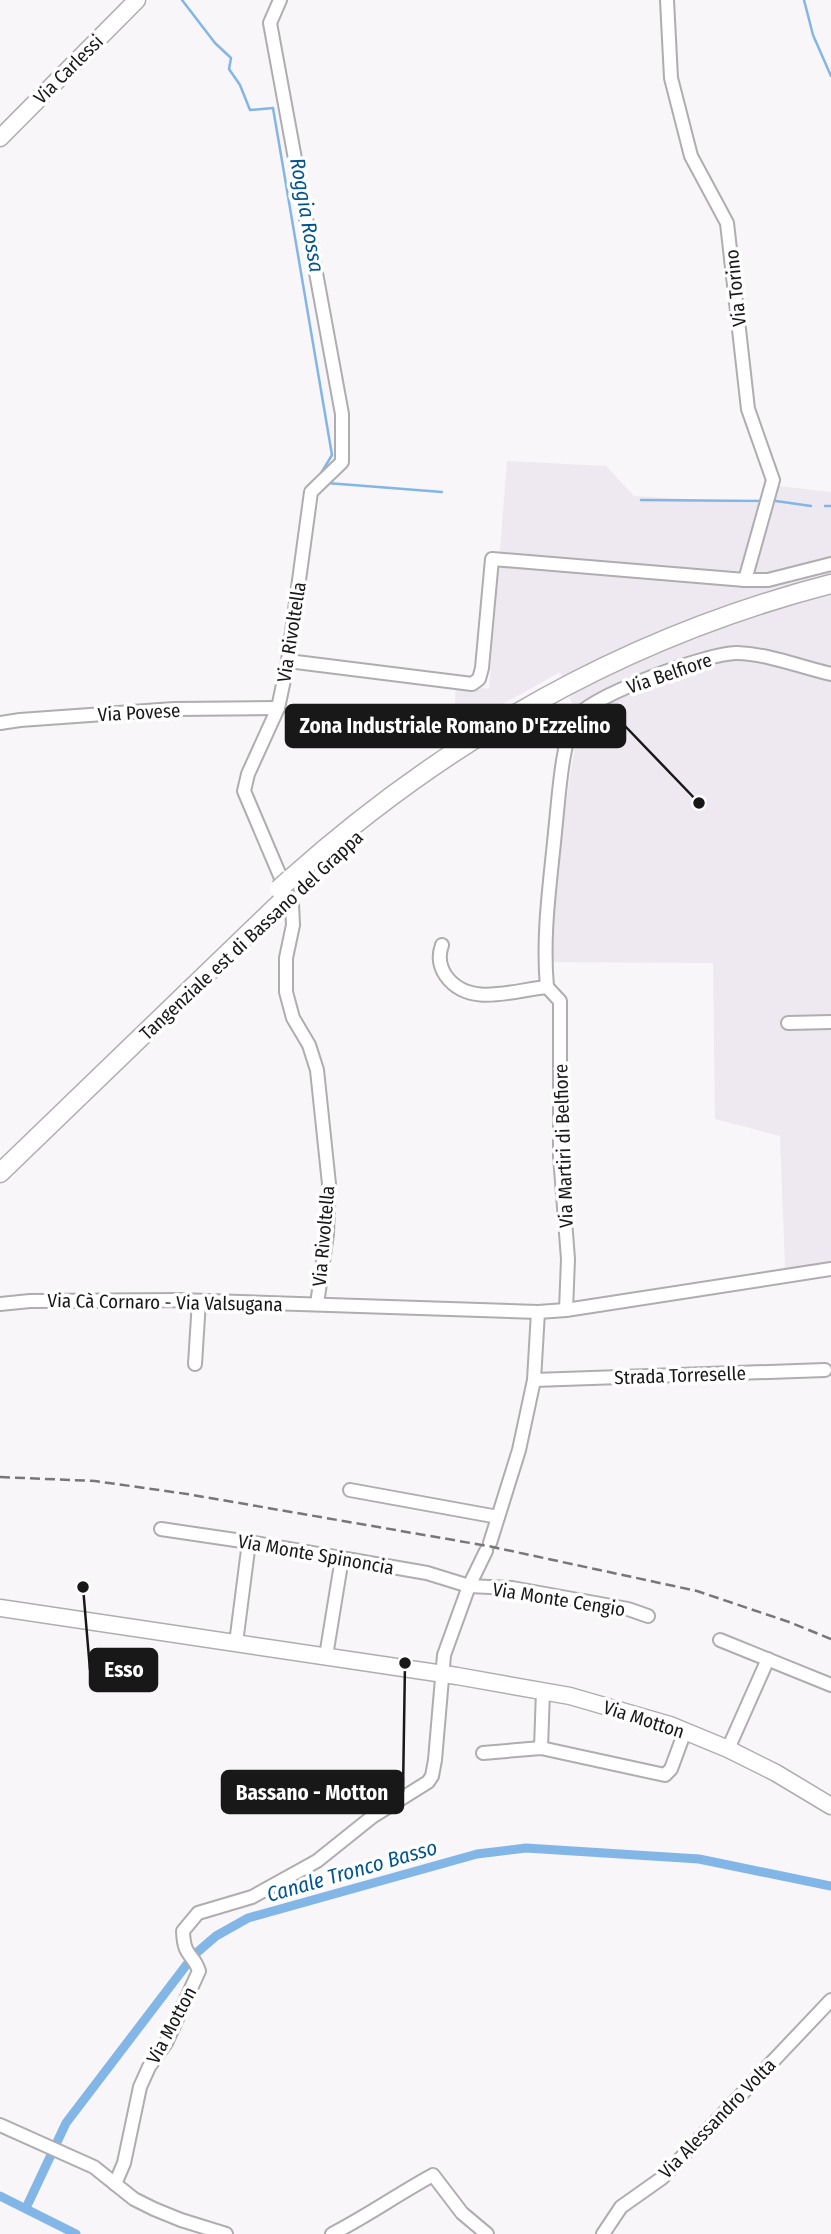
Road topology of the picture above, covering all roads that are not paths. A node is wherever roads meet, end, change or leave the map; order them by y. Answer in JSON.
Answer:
{"nodes":[{"id":1,"x":137,"y":0,"type":"edge"},
{"id":2,"x":281,"y":0,"type":"edge"},
{"id":3,"x":667,"y":0,"type":"edge"},
{"id":4,"x":0,"y":138,"type":"edge"},
{"id":5,"x":831,"y":564,"type":"edge"},
{"id":6,"x":746,"y":580,"type":"junction"},
{"id":7,"x":831,"y":584,"type":"edge"},
{"id":8,"x":831,"y":592,"type":"edge"},
{"id":9,"x":288,"y":661,"type":"junction"},
{"id":10,"x":831,"y":674,"type":"edge"},
{"id":11,"x":278,"y":708,"type":"junction"},
{"id":12,"x":0,"y":723,"type":"edge"},
{"id":13,"x":287,"y":890,"type":"junction"},
{"id":14,"x":442,"y":945,"type":"dead end"},
{"id":15,"x":547,"y":987,"type":"junction"},
{"id":16,"x":831,"y":1022,"type":"edge"},
{"id":17,"x":789,"y":1023,"type":"dead end"},
{"id":18,"x":68,"y":1101,"type":"junction"},
{"id":19,"x":0,"y":1160,"type":"edge"},
{"id":20,"x":0,"y":1173,"type":"edge"},
{"id":21,"x":831,"y":1269,"type":"edge"},
{"id":22,"x":199,"y":1301,"type":"junction"},
{"id":23,"x":0,"y":1304,"type":"edge"},
{"id":24,"x":317,"y":1304,"type":"junction"},
{"id":25,"x":566,"y":1310,"type":"junction"},
{"id":26,"x":538,"y":1312,"type":"junction"},
{"id":27,"x":195,"y":1364,"type":"dead end"},
{"id":28,"x":825,"y":1370,"type":"dead end"},
{"id":29,"x":534,"y":1380,"type":"junction"},
{"id":30,"x":350,"y":1490,"type":"dead end"},
{"id":31,"x":498,"y":1517,"type":"junction"},
{"id":32,"x":161,"y":1529,"type":"dead end"},
{"id":33,"x":249,"y":1542,"type":"junction"},
{"id":34,"x":341,"y":1558,"type":"junction"},
{"id":35,"x":469,"y":1586,"type":"junction"},
{"id":36,"x":0,"y":1608,"type":"edge"},
{"id":37,"x":648,"y":1616,"type":"dead end"},
{"id":38,"x":720,"y":1640,"type":"dead end"},
{"id":39,"x":236,"y":1643,"type":"junction"},
{"id":40,"x":326,"y":1656,"type":"junction"},
{"id":41,"x":768,"y":1659,"type":"junction"},
{"id":42,"x":442,"y":1675,"type":"junction"},
{"id":43,"x":831,"y":1685,"type":"edge"},
{"id":44,"x":542,"y":1691,"type":"junction"},
{"id":45,"x":685,"y":1731,"type":"junction"},
{"id":46,"x":541,"y":1748,"type":"junction"},
{"id":47,"x":728,"y":1749,"type":"junction"},
{"id":48,"x":483,"y":1753,"type":"dead end"},
{"id":49,"x":831,"y":1806,"type":"edge"},
{"id":50,"x":831,"y":2000,"type":"edge"},
{"id":51,"x":0,"y":2125,"type":"edge"},
{"id":52,"x":115,"y":2183,"type":"junction"},
{"id":53,"x":226,"y":2234,"type":"edge"},
{"id":54,"x":332,"y":2234,"type":"edge"},
{"id":55,"x":487,"y":2234,"type":"edge"},
{"id":56,"x":603,"y":2234,"type":"edge"}],
"edges":[{"from":1,"to":4,"type":"main road","name":"Via Carlessi"},
{"from":2,"to":9,"type":"street","name":"Via Rivoltella"},
{"from":3,"to":6,"type":"street","name":"Via Torino"},
{"from":5,"to":6,"type":"street"},
{"from":6,"to":9,"type":"street"},
{"from":7,"to":13,"type":"highway","name":"Tangenziale est di Bassano del Grappa"},
{"from":8,"to":13,"type":"highway","name":"Tangenziale est di Bassano del Grappa"},
{"from":9,"to":11,"type":"street","name":"Via Rivoltella"},
{"from":10,"to":15,"type":"street","name":"Via Belfiore"},
{"from":11,"to":12,"type":"street","name":"Via Povese"},
{"from":11,"to":24,"type":"street","name":"Via Rivoltella"},
{"from":13,"to":18,"type":"highway","name":"Tangenziale est di Bassano del Grappa"},
{"from":14,"to":15,"type":"street"},
{"from":15,"to":25,"type":"street","name":"Via Martiri di Belfiore"},
{"from":16,"to":17,"type":"street"},
{"from":18,"to":19,"type":"highway","name":"Tangenziale est di Bassano del Grappa"},
{"from":18,"to":20,"type":"highway","name":"Tangenziale est di Bassano del Grappa"},
{"from":21,"to":25,"type":"street","name":"Via Cà Cornaro - Via Valsugana"},
{"from":22,"to":23,"type":"street","name":"Via Cà Cornaro - Via Valsugana"},
{"from":22,"to":24,"type":"street","name":"Via Cà Cornaro - Via Valsugana"},
{"from":22,"to":27,"type":"street"},
{"from":24,"to":26,"type":"street","name":"Via Cà Cornaro - Via Valsugana"},
{"from":25,"to":26,"type":"street","name":"Via Cà Cornaro - Via Valsugana"},
{"from":26,"to":29,"type":"street"},
{"from":28,"to":29,"type":"street","name":"Strada Torreselle"},
{"from":29,"to":31,"type":"street"},
{"from":30,"to":31,"type":"street"},
{"from":31,"to":35,"type":"street"},
{"from":32,"to":33,"type":"street","name":"Via Monte Spinoncia"},
{"from":33,"to":34,"type":"street","name":"Via Monte Spinoncia"},
{"from":33,"to":39,"type":"street"},
{"from":34,"to":35,"type":"street","name":"Via Monte Spinoncia"},
{"from":34,"to":40,"type":"street"},
{"from":35,"to":37,"type":"street","name":"Via Monte Cengio"},
{"from":35,"to":42,"type":"street"},
{"from":36,"to":39,"type":"main road","name":"Via Motton"},
{"from":38,"to":41,"type":"street"},
{"from":39,"to":40,"type":"main road","name":"Via Motton"},
{"from":40,"to":42,"type":"main road","name":"Via Motton"},
{"from":41,"to":43,"type":"street"},
{"from":41,"to":47,"type":"street"},
{"from":42,"to":44,"type":"main road","name":"Via Motton"},
{"from":42,"to":52,"type":"street","name":"Via Motton"},
{"from":44,"to":45,"type":"main road","name":"Via Motton"},
{"from":44,"to":46,"type":"street"},
{"from":45,"to":46,"type":"street"},
{"from":45,"to":47,"type":"main road","name":"Via Motton"},
{"from":46,"to":48,"type":"street"},
{"from":47,"to":49,"type":"main road","name":"Via Motton"},
{"from":50,"to":56,"type":"street","name":"Via Alessandro Volta"},
{"from":51,"to":52,"type":"street"},
{"from":52,"to":53,"type":"street"},
{"from":54,"to":55,"type":"street"}]}
